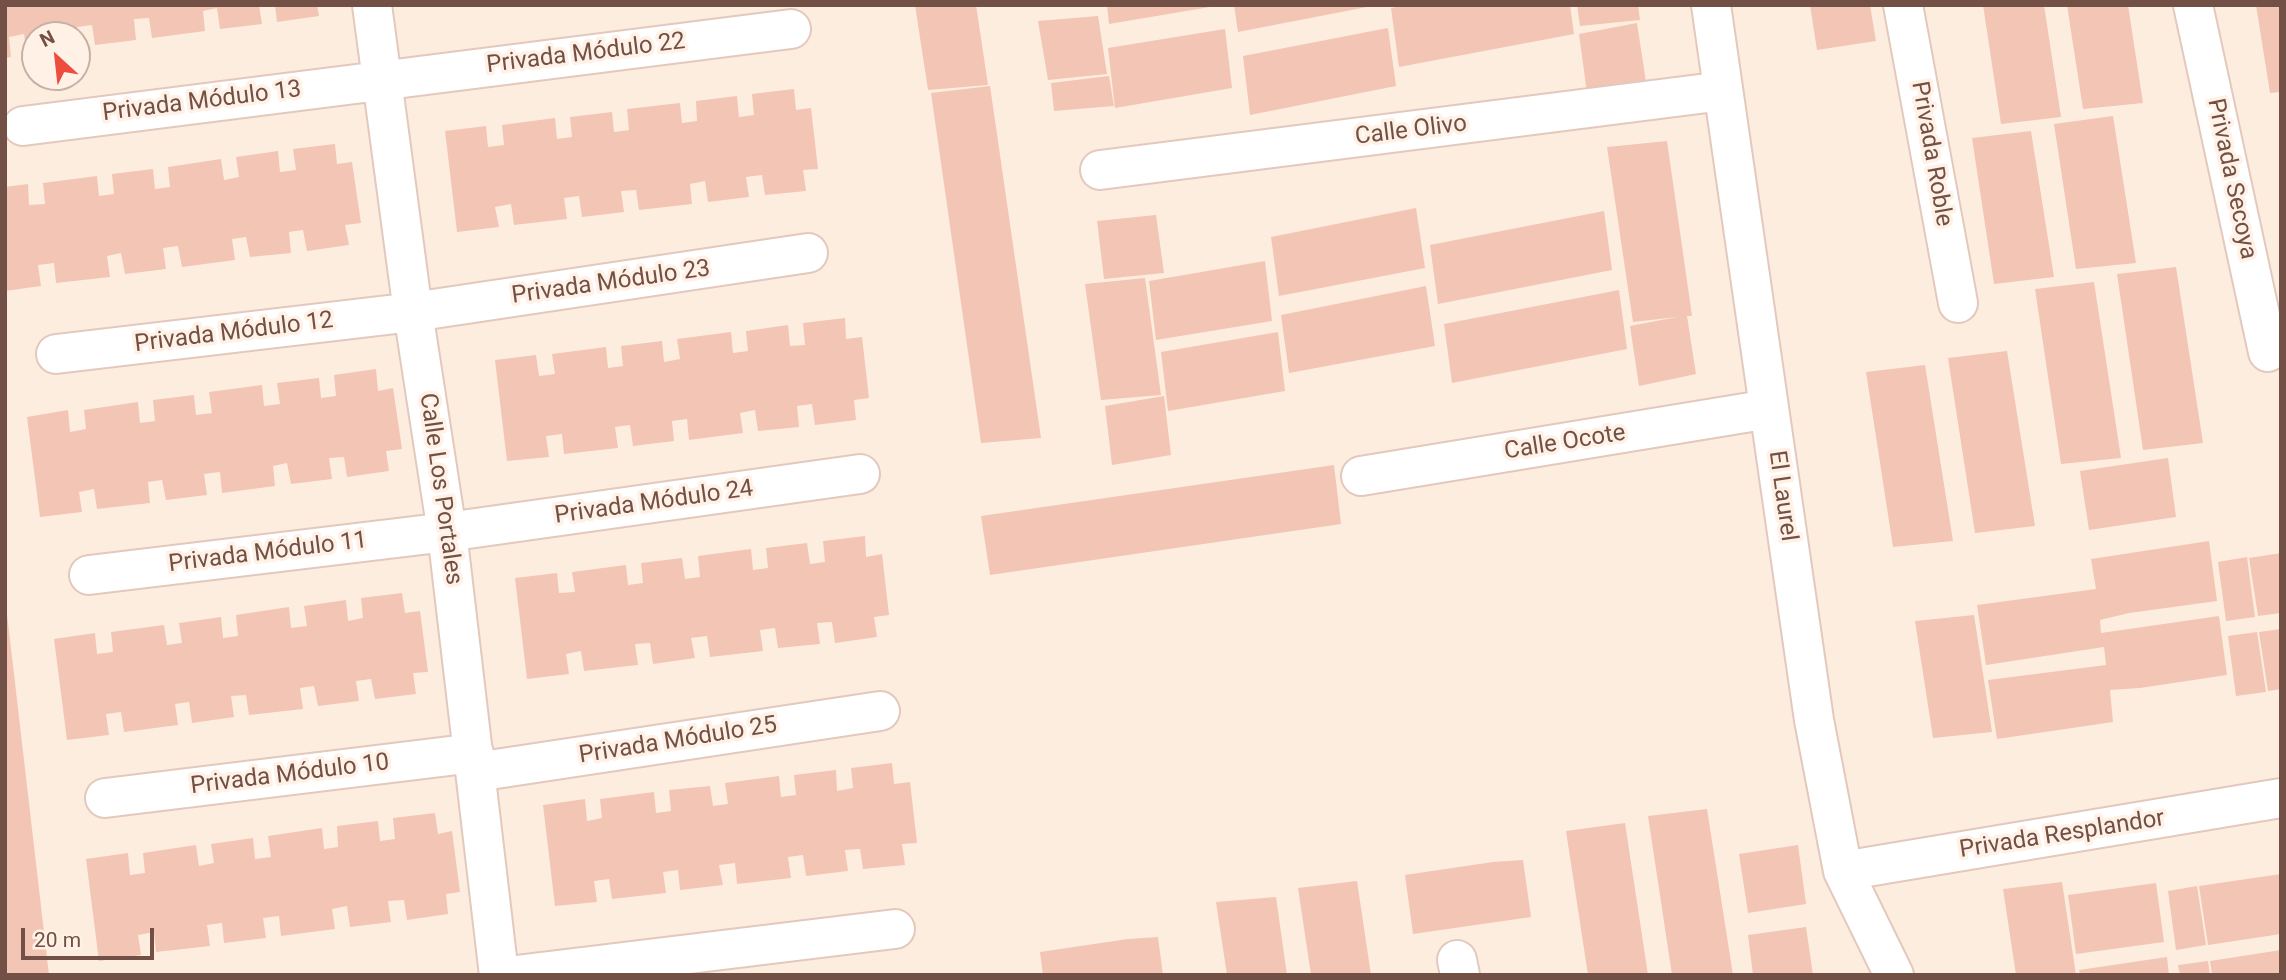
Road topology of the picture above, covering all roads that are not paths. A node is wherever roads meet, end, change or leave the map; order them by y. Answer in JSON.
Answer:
{"nodes":[{"id":1,"x":372,"y":5,"type":"edge"},
{"id":2,"x":1711,"y":5,"type":"edge"},
{"id":3,"x":1903,"y":5,"type":"edge"},
{"id":4,"x":2193,"y":5,"type":"edge"},
{"id":5,"x":791,"y":29,"type":"dead end"},
{"id":6,"x":381,"y":79,"type":"junction"},
{"id":7,"x":1723,"y":91,"type":"junction"},
{"id":8,"x":23,"y":126,"type":"dead end"},
{"id":9,"x":1100,"y":170,"type":"dead end"},
{"id":10,"x":808,"y":253,"type":"dead end"},
{"id":11,"x":1958,"y":303,"type":"dead end"},
{"id":12,"x":413,"y":312,"type":"junction"},
{"id":13,"x":2268,"y":352,"type":"dead end"},
{"id":14,"x":56,"y":354,"type":"dead end"},
{"id":15,"x":1769,"y":409,"type":"junction"},
{"id":16,"x":860,"y":474,"type":"dead end"},
{"id":17,"x":1361,"y":476,"type":"dead end"},
{"id":18,"x":447,"y":532,"type":"junction"},
{"id":19,"x":89,"y":575,"type":"dead end"},
{"id":20,"x":880,"y":711,"type":"dead end"},
{"id":21,"x":475,"y":762,"type":"junction"},
{"id":22,"x":105,"y":798,"type":"dead end"},
{"id":23,"x":2281,"y":798,"type":"edge"},
{"id":24,"x":1843,"y":871,"type":"junction"},
{"id":25,"x":895,"y":929,"type":"dead end"},
{"id":26,"x":499,"y":975,"type":"edge"},
{"id":27,"x":516,"y":975,"type":"edge"},
{"id":28,"x":1894,"y":975,"type":"edge"}],
"edges":[{"from":1,"to":6,"type":"street","name":"Calle Los Portales"},
{"from":2,"to":7,"type":"street","name":"El Laurel"},
{"from":3,"to":11,"type":"street","name":"Privada Roble"},
{"from":4,"to":13,"type":"street","name":"Privada Secoya"},
{"from":5,"to":6,"type":"street","name":"Privada Módulo 22"},
{"from":6,"to":8,"type":"street","name":"Privada Módulo 13"},
{"from":6,"to":12,"type":"street","name":"Calle Los Portales"},
{"from":7,"to":9,"type":"street","name":"Calle Olivo"},
{"from":7,"to":15,"type":"street","name":"El Laurel"},
{"from":10,"to":12,"type":"street","name":"Privada Módulo 23"},
{"from":12,"to":14,"type":"street","name":"Privada Módulo 12"},
{"from":12,"to":18,"type":"street","name":"Calle Los Portales"},
{"from":15,"to":17,"type":"street","name":"Calle Ocote"},
{"from":15,"to":24,"type":"street","name":"El Laurel"},
{"from":16,"to":18,"type":"street","name":"Privada Módulo 24"},
{"from":18,"to":19,"type":"street","name":"Privada Módulo 11"},
{"from":18,"to":21,"type":"street","name":"Calle Los Portales"},
{"from":20,"to":21,"type":"street","name":"Privada Módulo 25"},
{"from":21,"to":22,"type":"street","name":"Privada Módulo 10"},
{"from":21,"to":26,"type":"street","name":"Calle Los Portales"},
{"from":23,"to":24,"type":"street","name":"Privada Resplandor"},
{"from":24,"to":28,"type":"street","name":"El Laurel"},
{"from":25,"to":27,"type":"street"}]}
